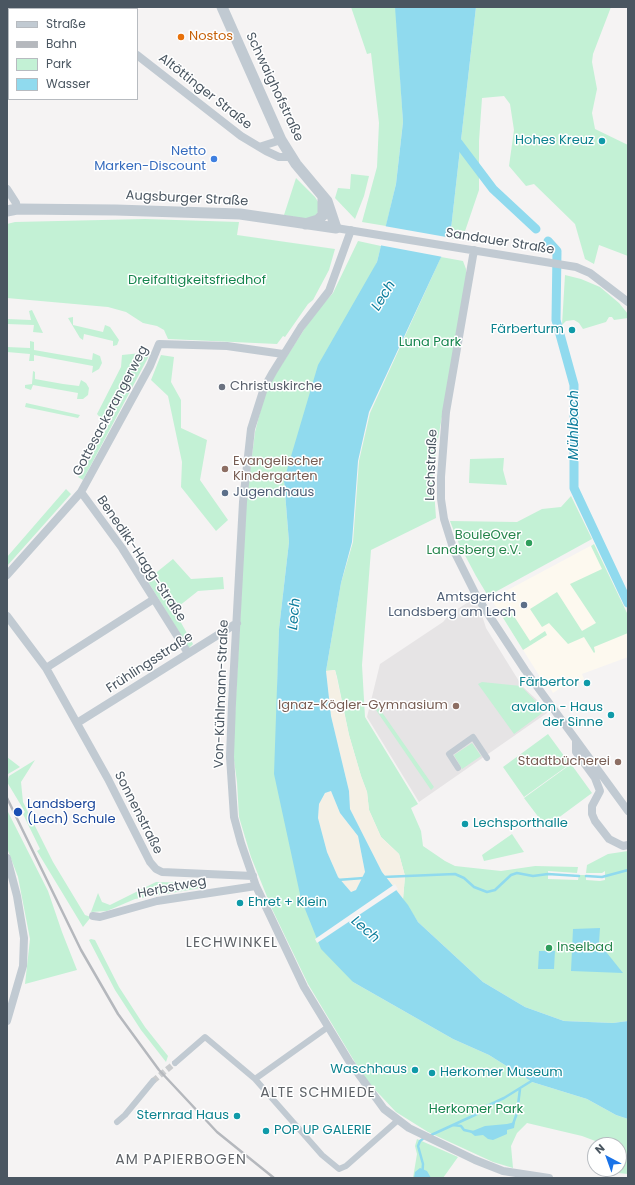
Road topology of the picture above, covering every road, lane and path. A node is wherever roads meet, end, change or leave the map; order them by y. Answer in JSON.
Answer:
{"nodes":[{"id":1,"x":222,"y":7,"type":"edge"},
{"id":2,"x":138,"y":56,"type":"edge"},
{"id":3,"x":281,"y":140,"type":"junction"},
{"id":4,"x":259,"y":147,"type":"junction"},
{"id":5,"x":291,"y":157,"type":"junction"},
{"id":6,"x":7,"y":189,"type":"edge"},
{"id":7,"x":322,"y":194,"type":"junction"},
{"id":8,"x":12,"y":210,"type":"edge"},
{"id":9,"x":305,"y":224,"type":"junction"},
{"id":10,"x":336,"y":228,"type":"junction"},
{"id":11,"x":351,"y":230,"type":"junction"},
{"id":12,"x":362,"y":233,"type":"joint"},
{"id":13,"x":474,"y":250,"type":"junction"},
{"id":14,"x":626,"y":301,"type":"edge"},
{"id":15,"x":283,"y":354,"type":"junction"},
{"id":16,"x":81,"y":492,"type":"junction"},
{"id":17,"x":7,"y":575,"type":"edge"},
{"id":18,"x":154,"y":599,"type":"junction"},
{"id":19,"x":7,"y":616,"type":"edge"},
{"id":20,"x":236,"y":623,"type":"junction"},
{"id":21,"x":188,"y":653,"type":"junction"},
{"id":22,"x":46,"y":668,"type":"junction"},
{"id":23,"x":77,"y":723,"type":"junction"},
{"id":24,"x":576,"y":741,"type":"junction"},
{"id":25,"x":487,"y":758,"type":"dead end"},
{"id":26,"x":458,"y":768,"type":"dead end"},
{"id":27,"x":627,"y":808,"type":"edge"},
{"id":28,"x":628,"y":846,"type":"edge"},
{"id":29,"x":7,"y":858,"type":"edge"},
{"id":30,"x":252,"y":876,"type":"junction"},
{"id":31,"x":256,"y":886,"type":"junction"},
{"id":32,"x":93,"y":916,"type":"dead end"},
{"id":33,"x":7,"y":1021,"type":"edge"},
{"id":34,"x":328,"y":1027,"type":"junction"},
{"id":35,"x":175,"y":1063,"type":"tunnel mouth"},
{"id":36,"x":256,"y":1079,"type":"junction"},
{"id":37,"x":153,"y":1081,"type":"tunnel mouth"},
{"id":38,"x":397,"y":1121,"type":"junction"},
{"id":39,"x":117,"y":1122,"type":"dead end"},
{"id":40,"x":549,"y":1178,"type":"edge"}],
"edges":[{"from":1,"to":3,"type":"street","name":"Schwaighofstraße"},
{"from":2,"to":4,"type":"street","name":"Altöttinger Straße"},
{"from":3,"to":4,"type":"street"},
{"from":3,"to":5,"type":"street","name":"Schwaighofstraße"},
{"from":4,"to":5,"type":"street","name":"Altöttinger Straße"},
{"from":5,"to":7,"type":"street","name":"Schwaighofstraße"},
{"from":6,"to":8,"type":"street"},
{"from":7,"to":9,"type":"street"},
{"from":7,"to":10,"type":"street","name":"Schwaighofstraße"},
{"from":8,"to":9,"type":"street","name":"Augsburger Straße"},
{"from":9,"to":10,"type":"street","name":"Augsburger Straße"},
{"from":10,"to":11,"type":"street","name":"Augsburger Straße"},
{"from":11,"to":12,"type":"street","name":"Augsburger Straße"},
{"from":11,"to":15,"type":"street","name":"Von-Kühlmann-Straße"},
{"from":12,"to":13,"type":"street","name":"Sandauer Straße"},
{"from":13,"to":14,"type":"street","name":"Sandauer Straße"},
{"from":13,"to":24,"type":"street","name":"Lechstraße"},
{"from":15,"to":16,"type":"street","name":"Gottesackerangerweg"},
{"from":15,"to":20,"type":"street","name":"Von-Kühlmann-Straße"},
{"from":16,"to":17,"type":"street","name":"Benedikt-Hagg-Straße"},
{"from":16,"to":18,"type":"street","name":"Benedikt-Hagg-Straße"},
{"from":18,"to":21,"type":"street","name":"Benedikt-Hagg-Straße"},
{"from":18,"to":22,"type":"street"},
{"from":19,"to":22,"type":"street"},
{"from":20,"to":21,"type":"street","name":"Frühlingsstraße"},
{"from":20,"to":30,"type":"street","name":"Von-Kühlmann-Straße"},
{"from":21,"to":23,"type":"street","name":"Frühlingsstraße"},
{"from":22,"to":23,"type":"street"},
{"from":23,"to":30,"type":"street","name":"Sonnenstraße"},
{"from":24,"to":27,"type":"street","name":"Lechstraße"},
{"from":24,"to":28,"type":"street","name":"Lechstraße"},
{"from":25,"to":26,"type":"street"},
{"from":29,"to":33,"type":"street"},
{"from":30,"to":31,"type":"street","name":"Von-Kühlmann-Straße"},
{"from":31,"to":32,"type":"street","name":"Herbstweg"},
{"from":31,"to":34,"type":"street","name":"Von-Kühlmann-Straße"},
{"from":34,"to":36,"type":"street"},
{"from":34,"to":38,"type":"street","name":"Von-Kühlmann-Straße"},
{"from":35,"to":36,"type":"street"},
{"from":36,"to":38,"type":"street"},
{"from":37,"to":39,"type":"street"},
{"from":38,"to":40,"type":"street","name":"Von-Kühlmann-Straße"}]}
